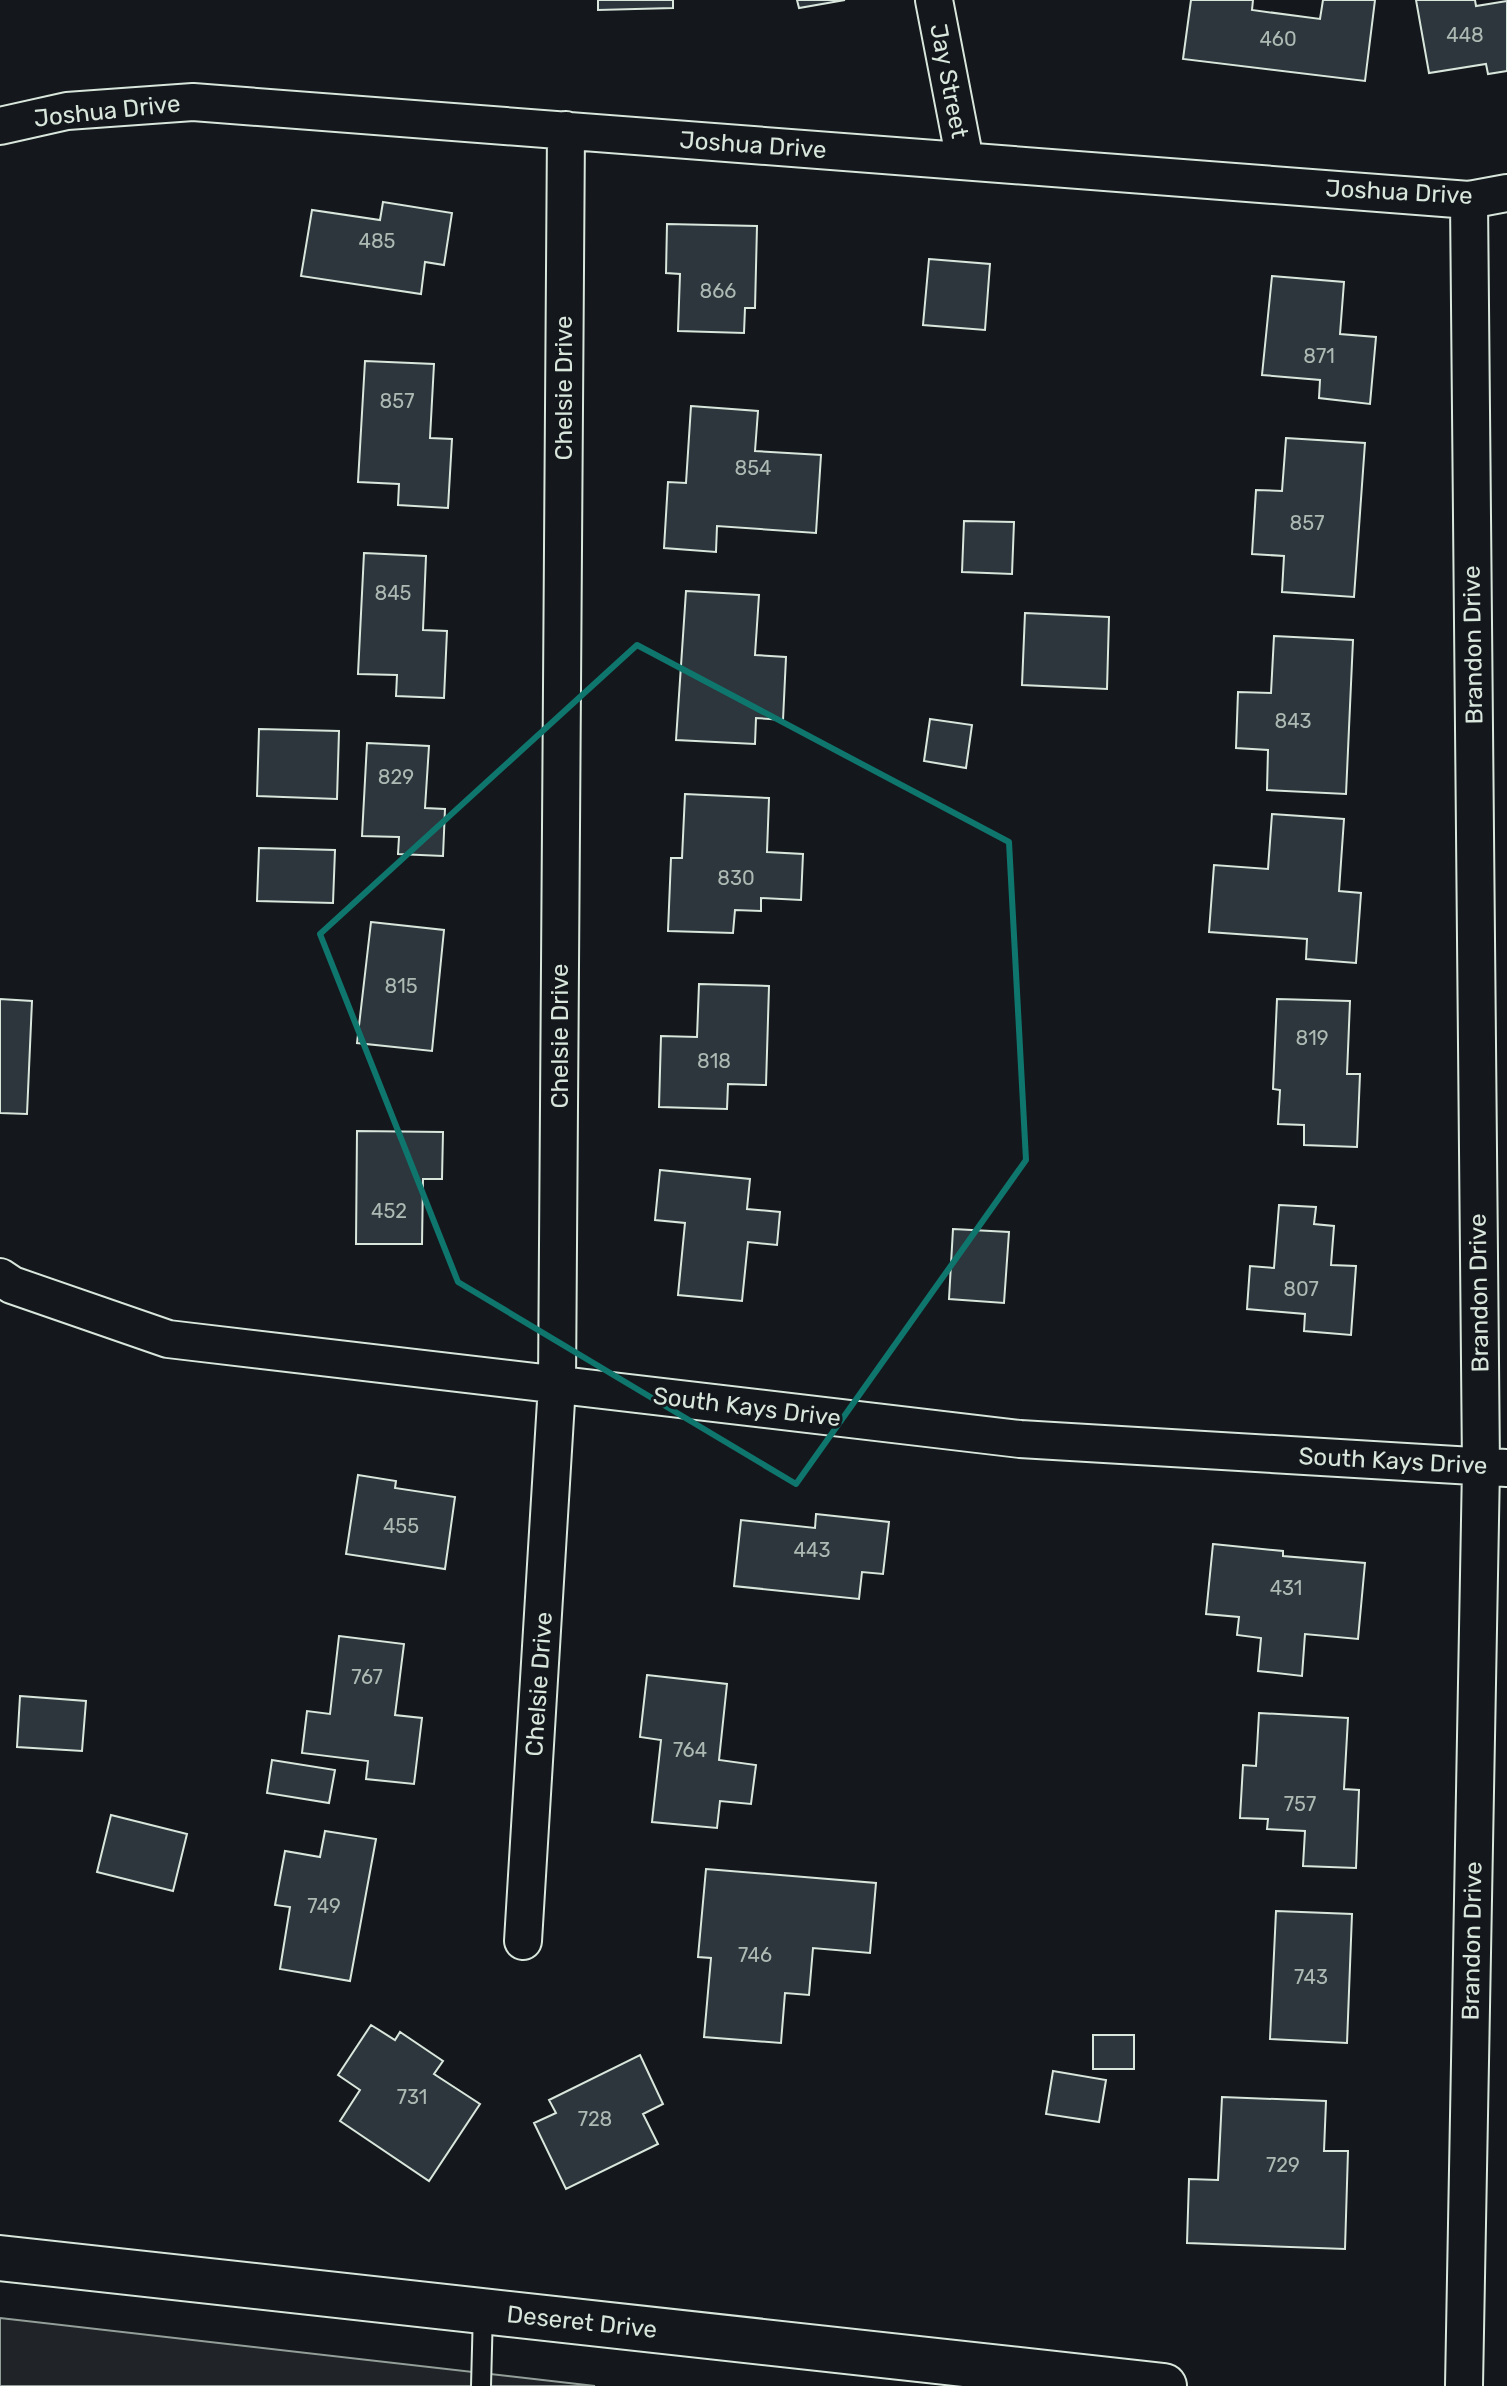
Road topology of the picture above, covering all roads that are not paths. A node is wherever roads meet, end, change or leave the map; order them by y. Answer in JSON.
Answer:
{"nodes":[{"id":1,"x":934,"y":0,"type":"edge"},
{"id":2,"x":0,"y":126,"type":"edge"},
{"id":3,"x":566,"y":130,"type":"junction"},
{"id":4,"x":965,"y":161,"type":"junction"},
{"id":5,"x":1507,"y":193,"type":"edge"},
{"id":6,"x":1469,"y":200,"type":"junction"},
{"id":7,"x":0,"y":1277,"type":"edge"},
{"id":8,"x":557,"y":1385,"type":"junction"},
{"id":9,"x":1494,"y":1467,"type":"edge"},
{"id":10,"x":523,"y":1941,"type":"dead end"},
{"id":11,"x":0,"y":2258,"type":"edge"},
{"id":12,"x":483,"y":2311,"type":"junction"},
{"id":13,"x":1100,"y":2382,"type":"edge"},
{"id":14,"x":481,"y":2386,"type":"edge"},
{"id":15,"x":1164,"y":2386,"type":"edge"},
{"id":16,"x":1464,"y":2386,"type":"edge"}],
"edges":[{"from":1,"to":4,"type":"street","name":"Jay Street"},
{"from":2,"to":3,"type":"street","name":"Joshua Drive"},
{"from":3,"to":4,"type":"street","name":"Joshua Drive"},
{"from":3,"to":8,"type":"street","name":"Chelsie Drive"},
{"from":4,"to":6,"type":"street","name":"Joshua Drive"},
{"from":5,"to":6,"type":"street","name":"Joshua Drive"},
{"from":6,"to":9,"type":"street","name":"Brandon Drive"},
{"from":7,"to":8,"type":"street","name":"South Kays Drive"},
{"from":8,"to":9,"type":"street","name":"South Kays Drive"},
{"from":8,"to":10,"type":"street","name":"Chelsie Drive"},
{"from":9,"to":16,"type":"street","name":"Brandon Drive"},
{"from":11,"to":12,"type":"street","name":"Deseret Drive"},
{"from":12,"to":13,"type":"street","name":"Deseret Drive"},
{"from":12,"to":14,"type":"lane"},
{"from":13,"to":15,"type":"street","name":"Deseret Drive"}]}
